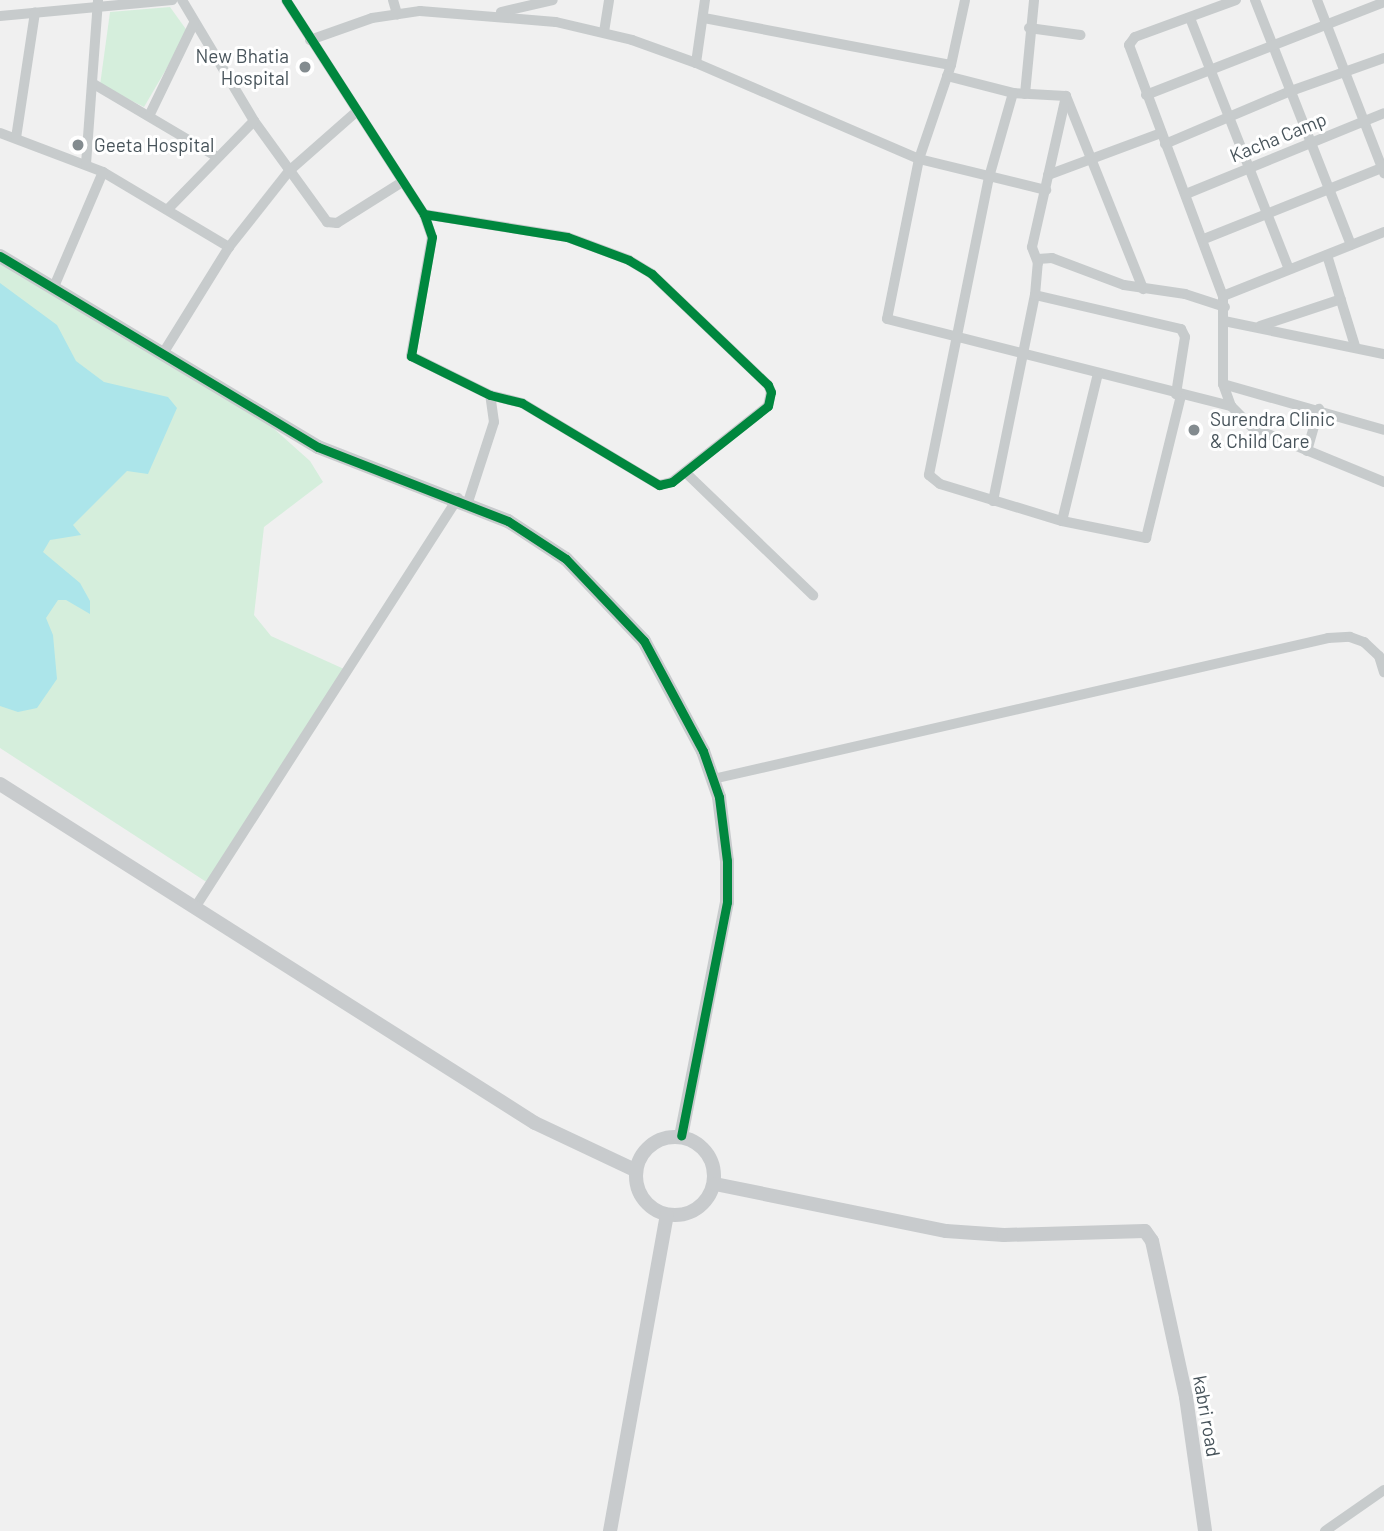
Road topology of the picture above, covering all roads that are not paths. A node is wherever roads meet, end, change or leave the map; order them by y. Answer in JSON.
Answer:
{"nodes":[{"id":1,"x":172,"y":0,"type":"edge"},
{"id":2,"x":182,"y":0,"type":"edge"},
{"id":3,"x":286,"y":0,"type":"edge"},
{"id":4,"x":393,"y":0,"type":"edge"},
{"id":5,"x":553,"y":0,"type":"edge"},
{"id":6,"x":609,"y":0,"type":"edge"},
{"id":7,"x":705,"y":0,"type":"edge"},
{"id":8,"x":965,"y":0,"type":"edge"},
{"id":9,"x":1034,"y":0,"type":"edge"},
{"id":10,"x":1236,"y":0,"type":"edge"},
{"id":11,"x":1255,"y":0,"type":"edge"},
{"id":12,"x":1317,"y":0,"type":"edge"},
{"id":13,"x":98,"y":2,"type":"edge"},
{"id":14,"x":1384,"y":2,"type":"edge"},
{"id":15,"x":35,"y":12,"type":"junction"},
{"id":16,"x":492,"y":13,"type":"junction"},
{"id":17,"x":397,"y":14,"type":"junction"},
{"id":18,"x":0,"y":16,"type":"edge"},
{"id":19,"x":704,"y":18,"type":"junction"},
{"id":20,"x":1190,"y":18,"type":"junction"},
{"id":21,"x":194,"y":23,"type":"junction"},
{"id":22,"x":1326,"y":23,"type":"junction"},
{"id":23,"x":1029,"y":28,"type":"junction"},
{"id":24,"x":604,"y":32,"type":"junction"},
{"id":25,"x":1081,"y":35,"type":"dead end"},
{"id":26,"x":310,"y":40,"type":"junction"},
{"id":27,"x":1271,"y":43,"type":"junction"},
{"id":28,"x":1384,"y":58,"type":"edge"},
{"id":29,"x":696,"y":63,"type":"junction"},
{"id":30,"x":1210,"y":68,"type":"junction"},
{"id":31,"x":949,"y":70,"type":"junction"},
{"id":32,"x":1345,"y":72,"type":"junction"},
{"id":33,"x":92,"y":83,"type":"junction"},
{"id":34,"x":1288,"y":92,"type":"junction"},
{"id":35,"x":1019,"y":93,"type":"junction"},
{"id":36,"x":1146,"y":95,"type":"junction"},
{"id":37,"x":1066,"y":96,"type":"junction"},
{"id":38,"x":356,"y":112,"type":"junction"},
{"id":39,"x":1384,"y":113,"type":"edge"},
{"id":40,"x":150,"y":114,"type":"junction"},
{"id":41,"x":1227,"y":117,"type":"junction"},
{"id":42,"x":254,"y":121,"type":"junction"},
{"id":43,"x":1364,"y":121,"type":"junction"},
{"id":44,"x":0,"y":133,"type":"edge"},
{"id":45,"x":1160,"y":133,"type":"junction"},
{"id":46,"x":16,"y":138,"type":"junction"},
{"id":47,"x":1310,"y":142,"type":"junction"},
{"id":48,"x":1165,"y":144,"type":"junction"},
{"id":49,"x":217,"y":157,"type":"junction"},
{"id":50,"x":919,"y":159,"type":"junction"},
{"id":51,"x":1090,"y":159,"type":"junction"},
{"id":52,"x":86,"y":164,"type":"junction"},
{"id":53,"x":1250,"y":167,"type":"junction"},
{"id":54,"x":1383,"y":169,"type":"edge"},
{"id":55,"x":289,"y":171,"type":"junction"},
{"id":56,"x":103,"y":172,"type":"junction"},
{"id":57,"x":1048,"y":174,"type":"junction"},
{"id":58,"x":989,"y":177,"type":"junction"},
{"id":59,"x":402,"y":182,"type":"junction"},
{"id":60,"x":1328,"y":188,"type":"junction"},
{"id":61,"x":1046,"y":190,"type":"junction"},
{"id":62,"x":1186,"y":194,"type":"junction"},
{"id":63,"x":167,"y":209,"type":"junction"},
{"id":64,"x":1267,"y":212,"type":"junction"},
{"id":65,"x":424,"y":215,"type":"junction"},
{"id":66,"x":1384,"y":232,"type":"edge"},
{"id":67,"x":1204,"y":239,"type":"junction"},
{"id":68,"x":1351,"y":245,"type":"junction"},
{"id":69,"x":229,"y":247,"type":"junction"},
{"id":70,"x":1326,"y":255,"type":"junction"},
{"id":71,"x":0,"y":256,"type":"edge"},
{"id":72,"x":1038,"y":259,"type":"junction"},
{"id":73,"x":1288,"y":267,"type":"junction"},
{"id":74,"x":53,"y":289,"type":"junction"},
{"id":75,"x":1143,"y":289,"type":"junction"},
{"id":76,"x":1035,"y":295,"type":"junction"},
{"id":77,"x":1341,"y":299,"type":"junction"},
{"id":78,"x":1224,"y":301,"type":"junction"},
{"id":79,"x":1224,"y":321,"type":"junction"},
{"id":80,"x":1258,"y":327,"type":"junction"},
{"id":81,"x":957,"y":338,"type":"junction"},
{"id":82,"x":1384,"y":343,"type":"edge"},
{"id":83,"x":1355,"y":345,"type":"junction"},
{"id":84,"x":1367,"y":349,"type":"junction"},
{"id":85,"x":1384,"y":354,"type":"edge"},
{"id":86,"x":162,"y":355,"type":"junction"},
{"id":87,"x":1022,"y":356,"type":"junction"},
{"id":88,"x":1098,"y":373,"type":"junction"},
{"id":89,"x":1223,"y":384,"type":"junction"},
{"id":90,"x":1179,"y":395,"type":"junction"},
{"id":91,"x":490,"y":396,"type":"junction"},
{"id":92,"x":1231,"y":406,"type":"junction"},
{"id":93,"x":1320,"y":409,"type":"junction"},
{"id":94,"x":1384,"y":430,"type":"edge"},
{"id":95,"x":1307,"y":451,"type":"junction"},
{"id":96,"x":685,"y":472,"type":"junction"},
{"id":97,"x":1384,"y":482,"type":"edge"},
{"id":98,"x":463,"y":500,"type":"junction"},
{"id":99,"x":993,"y":501,"type":"junction"},
{"id":100,"x":1062,"y":521,"type":"junction"},
{"id":101,"x":813,"y":595,"type":"dead end"},
{"id":102,"x":1384,"y":672,"type":"edge"},
{"id":103,"x":713,"y":779,"type":"junction"},
{"id":104,"x":0,"y":784,"type":"edge"},
{"id":105,"x":196,"y":906,"type":"junction"},
{"id":106,"x":681,"y":1136,"type":"junction"},
{"id":107,"x":635,"y":1170,"type":"junction"},
{"id":108,"x":715,"y":1184,"type":"junction"},
{"id":109,"x":667,"y":1215,"type":"junction"},
{"id":110,"x":1384,"y":1490,"type":"edge"},
{"id":111,"x":610,"y":1531,"type":"edge"},
{"id":112,"x":1205,"y":1531,"type":"edge"},
{"id":113,"x":1325,"y":1531,"type":"edge"}],
"edges":[{"from":1,"to":13,"type":"street"},
{"from":2,"to":21,"type":"street"},
{"from":3,"to":26,"type":"street"},
{"from":4,"to":17,"type":"street"},
{"from":5,"to":16,"type":"street"},
{"from":6,"to":24,"type":"street"},
{"from":7,"to":19,"type":"street"},
{"from":8,"to":31,"type":"street"},
{"from":9,"to":23,"type":"street"},
{"from":10,"to":20,"type":"street"},
{"from":11,"to":27,"type":"street"},
{"from":12,"to":22,"type":"street"},
{"from":13,"to":15,"type":"street"},
{"from":13,"to":33,"type":"street"},
{"from":14,"to":22,"type":"street"},
{"from":15,"to":18,"type":"street"},
{"from":15,"to":46,"type":"street"},
{"from":16,"to":17,"type":"street"},
{"from":16,"to":24,"type":"street"},
{"from":17,"to":26,"type":"street"},
{"from":19,"to":29,"type":"street"},
{"from":19,"to":31,"type":"street"},
{"from":20,"to":30,"type":"street"},
{"from":20,"to":36,"type":"street"},
{"from":21,"to":40,"type":"street"},
{"from":21,"to":42,"type":"street"},
{"from":22,"to":27,"type":"street"},
{"from":22,"to":32,"type":"street"},
{"from":23,"to":25,"type":"street"},
{"from":23,"to":35,"type":"street"},
{"from":24,"to":29,"type":"street"},
{"from":26,"to":38,"type":"street"},
{"from":27,"to":30,"type":"street"},
{"from":27,"to":34,"type":"street"},
{"from":28,"to":32,"type":"street"},
{"from":29,"to":50,"type":"street"},
{"from":30,"to":36,"type":"street"},
{"from":30,"to":41,"type":"street"},
{"from":31,"to":35,"type":"street"},
{"from":31,"to":50,"type":"street"},
{"from":32,"to":34,"type":"street"},
{"from":32,"to":43,"type":"street"},
{"from":33,"to":40,"type":"street"},
{"from":33,"to":52,"type":"street"},
{"from":34,"to":41,"type":"street"},
{"from":34,"to":47,"type":"street"},
{"from":35,"to":37,"type":"street"},
{"from":35,"to":58,"type":"street"},
{"from":36,"to":45,"type":"street"},
{"from":37,"to":51,"type":"street"},
{"from":37,"to":57,"type":"street"},
{"from":38,"to":55,"type":"street"},
{"from":38,"to":59,"type":"street"},
{"from":39,"to":43,"type":"street","name":"Kacha Camp"},
{"from":40,"to":49,"type":"street"},
{"from":41,"to":48,"type":"street"},
{"from":41,"to":53,"type":"street"},
{"from":42,"to":49,"type":"street"},
{"from":42,"to":55,"type":"street"},
{"from":43,"to":47,"type":"street","name":"Kacha Camp"},
{"from":43,"to":54,"type":"street"},
{"from":44,"to":46,"type":"street"},
{"from":45,"to":48,"type":"street"},
{"from":45,"to":51,"type":"street"},
{"from":46,"to":52,"type":"street"},
{"from":47,"to":53,"type":"street","name":"Kacha Camp"},
{"from":47,"to":60,"type":"street"},
{"from":48,"to":62,"type":"street"},
{"from":49,"to":63,"type":"street"},
{"from":50,"to":58,"type":"street"},
{"from":50,"to":81,"type":"street"},
{"from":51,"to":57,"type":"street"},
{"from":51,"to":75,"type":"street"},
{"from":52,"to":56,"type":"street"},
{"from":53,"to":62,"type":"street","name":"Kacha Camp"},
{"from":53,"to":64,"type":"street"},
{"from":54,"to":60,"type":"street"},
{"from":55,"to":59,"type":"street"},
{"from":55,"to":69,"type":"street"},
{"from":56,"to":63,"type":"street"},
{"from":56,"to":74,"type":"street"},
{"from":57,"to":61,"type":"street"},
{"from":58,"to":61,"type":"street"},
{"from":58,"to":81,"type":"street"},
{"from":59,"to":65,"type":"street"},
{"from":60,"to":64,"type":"street"},
{"from":60,"to":68,"type":"street"},
{"from":61,"to":72,"type":"street"},
{"from":62,"to":67,"type":"street"},
{"from":63,"to":69,"type":"street"},
{"from":64,"to":67,"type":"street"},
{"from":64,"to":73,"type":"street"},
{"from":65,"to":91,"type":"street"},
{"from":65,"to":96,"type":"street"},
{"from":66,"to":68,"type":"street"},
{"from":67,"to":78,"type":"street"},
{"from":68,"to":70,"type":"street"},
{"from":69,"to":86,"type":"street"},
{"from":70,"to":73,"type":"street"},
{"from":70,"to":77,"type":"street"},
{"from":71,"to":74,"type":"street"},
{"from":72,"to":75,"type":"street"},
{"from":72,"to":76,"type":"street"},
{"from":73,"to":78,"type":"street"},
{"from":74,"to":86,"type":"street"},
{"from":75,"to":78,"type":"street"},
{"from":76,"to":87,"type":"street"},
{"from":76,"to":90,"type":"street"},
{"from":77,"to":80,"type":"street"},
{"from":77,"to":83,"type":"street"},
{"from":78,"to":79,"type":"street"},
{"from":79,"to":80,"type":"street"},
{"from":79,"to":89,"type":"street"},
{"from":80,"to":83,"type":"street"},
{"from":81,"to":87,"type":"street"},
{"from":81,"to":99,"type":"street"},
{"from":82,"to":84,"type":"street"},
{"from":83,"to":84,"type":"street"},
{"from":84,"to":85,"type":"street"},
{"from":86,"to":98,"type":"street"},
{"from":87,"to":88,"type":"street"},
{"from":87,"to":99,"type":"street"},
{"from":88,"to":90,"type":"street"},
{"from":88,"to":100,"type":"street"},
{"from":89,"to":92,"type":"street"},
{"from":89,"to":93,"type":"street"},
{"from":90,"to":92,"type":"street"},
{"from":90,"to":100,"type":"street"},
{"from":91,"to":96,"type":"street"},
{"from":91,"to":98,"type":"street"},
{"from":92,"to":95,"type":"street"},
{"from":93,"to":94,"type":"street"},
{"from":93,"to":95,"type":"street"},
{"from":95,"to":97,"type":"street"},
{"from":96,"to":101,"type":"street"},
{"from":98,"to":103,"type":"street"},
{"from":98,"to":105,"type":"street"},
{"from":99,"to":100,"type":"street"},
{"from":102,"to":103,"type":"street"},
{"from":103,"to":106,"type":"street"},
{"from":104,"to":105,"type":"street"},
{"from":105,"to":107,"type":"street"},
{"from":106,"to":107,"type":"street"},
{"from":106,"to":108,"type":"street"},
{"from":107,"to":109,"type":"street"},
{"from":108,"to":109,"type":"street"},
{"from":108,"to":112,"type":"street","name":"kabri road"},
{"from":109,"to":111,"type":"street"},
{"from":110,"to":113,"type":"street"}]}
